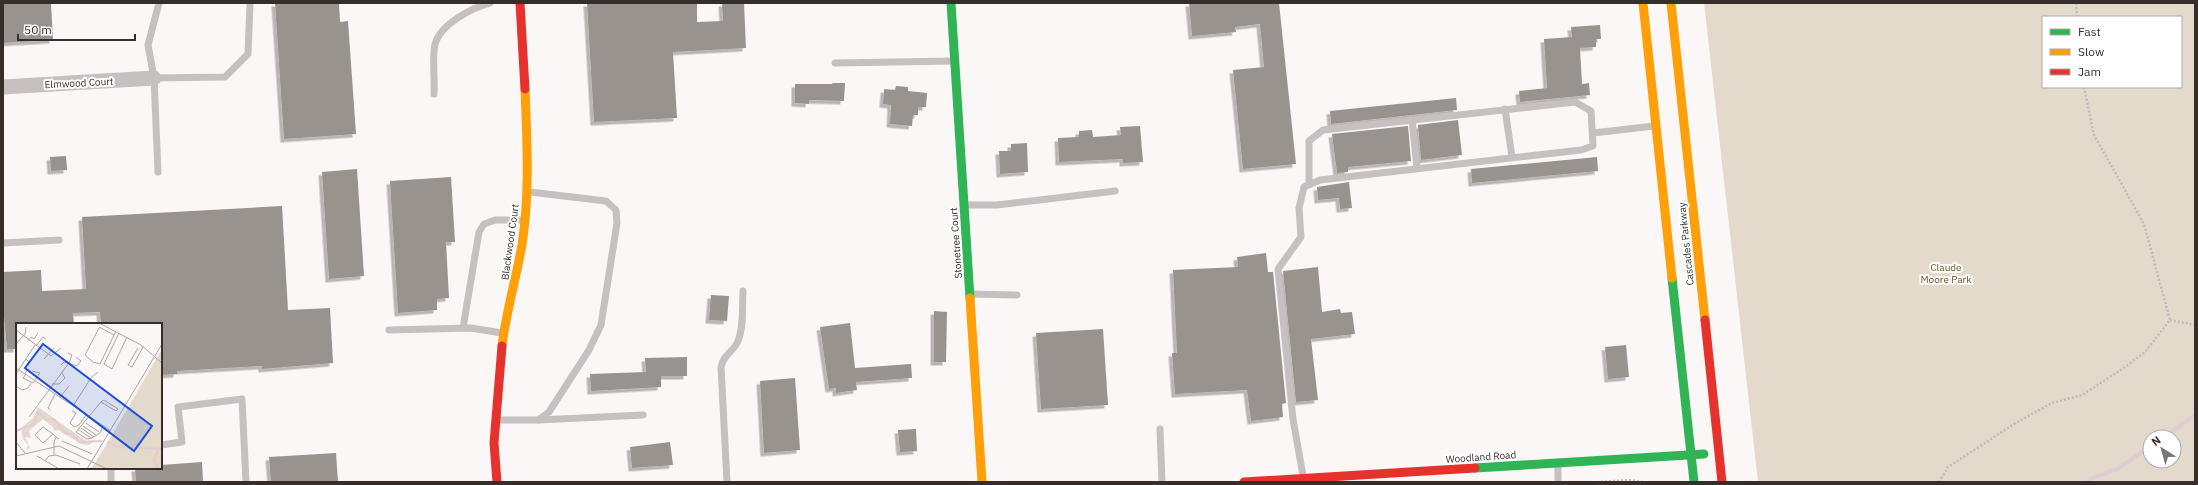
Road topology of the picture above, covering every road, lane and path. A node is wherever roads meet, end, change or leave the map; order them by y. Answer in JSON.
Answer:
{"nodes":[{"id":1,"x":159,"y":3,"type":"edge"},
{"id":2,"x":250,"y":3,"type":"edge"},
{"id":3,"x":490,"y":3,"type":"edge"},
{"id":4,"x":520,"y":3,"type":"edge"},
{"id":5,"x":951,"y":3,"type":"edge"},
{"id":6,"x":1643,"y":3,"type":"edge"},
{"id":7,"x":1671,"y":3,"type":"edge"},
{"id":8,"x":2076,"y":3,"type":"edge"},
{"id":9,"x":2077,"y":16,"type":"edge"},
{"id":10,"x":955,"y":60,"type":"junction"},
{"id":11,"x":835,"y":63,"type":"dead end"},
{"id":12,"x":154,"y":78,"type":"junction"},
{"id":13,"x":3,"y":87,"type":"edge"},
{"id":14,"x":2084,"y":88,"type":"edge"},
{"id":15,"x":434,"y":94,"type":"dead end"},
{"id":16,"x":1505,"y":109,"type":"junction"},
{"id":17,"x":1412,"y":120,"type":"junction"},
{"id":18,"x":1656,"y":126,"type":"junction"},
{"id":19,"x":1593,"y":133,"type":"junction"},
{"id":20,"x":1512,"y":157,"type":"junction"},
{"id":21,"x":1417,"y":168,"type":"junction"},
{"id":22,"x":158,"y":172,"type":"dead end"},
{"id":23,"x":1309,"y":184,"type":"junction"},
{"id":24,"x":1115,"y":191,"type":"dead end"},
{"id":25,"x":528,"y":192,"type":"junction"},
{"id":26,"x":965,"y":205,"type":"junction"},
{"id":27,"x":525,"y":220,"type":"junction"},
{"id":28,"x":59,"y":240,"type":"dead end"},
{"id":29,"x":3,"y":243,"type":"edge"},
{"id":30,"x":743,"y":291,"type":"dead end"},
{"id":31,"x":971,"y":294,"type":"junction"},
{"id":32,"x":1017,"y":295,"type":"dead end"},
{"id":33,"x":2170,"y":320,"type":"junction"},
{"id":34,"x":2195,"y":325,"type":"edge"},
{"id":35,"x":463,"y":328,"type":"junction"},
{"id":36,"x":389,"y":330,"type":"dead end"},
{"id":37,"x":504,"y":334,"type":"junction"},
{"id":38,"x":643,"y":415,"type":"dead end"},
{"id":39,"x":495,"y":420,"type":"junction"},
{"id":40,"x":538,"y":420,"type":"junction"},
{"id":41,"x":1160,"y":429,"type":"dead end"},
{"id":42,"x":162,"y":445,"type":"edge"},
{"id":43,"x":1719,"y":452,"type":"junction"},
{"id":44,"x":1691,"y":455,"type":"junction"},
{"id":45,"x":1557,"y":463,"type":"junction"},
{"id":46,"x":111,"y":469,"type":"edge"},
{"id":47,"x":1304,"y":481,"type":"edge"},
{"id":48,"x":111,"y":482,"type":"edge"},
{"id":49,"x":246,"y":482,"type":"edge"},
{"id":50,"x":497,"y":482,"type":"edge"},
{"id":51,"x":727,"y":482,"type":"edge"},
{"id":52,"x":982,"y":482,"type":"edge"},
{"id":53,"x":1162,"y":482,"type":"edge"},
{"id":54,"x":1244,"y":482,"type":"edge"},
{"id":55,"x":1558,"y":482,"type":"edge"},
{"id":56,"x":1598,"y":482,"type":"edge"},
{"id":57,"x":1643,"y":482,"type":"edge"},
{"id":58,"x":1694,"y":482,"type":"edge"},
{"id":59,"x":1722,"y":482,"type":"edge"},
{"id":60,"x":1939,"y":482,"type":"edge"}],
"edges":[{"from":1,"to":12,"type":"lane"},
{"from":2,"to":12,"type":"lane"},
{"from":3,"to":15,"type":"lane"},
{"from":4,"to":25,"type":"street","name":"Blackwood Court"},
{"from":5,"to":10,"type":"street","name":"Stonetree Court"},
{"from":6,"to":18,"type":"street","name":"Cascades Parkway"},
{"from":7,"to":43,"type":"street","name":"Cascades Parkway"},
{"from":8,"to":9,"type":"path"},
{"from":10,"to":11,"type":"lane"},
{"from":10,"to":26,"type":"street","name":"Stonetree Court"},
{"from":12,"to":13,"type":"street","name":"Elmwood Court"},
{"from":12,"to":22,"type":"lane"},
{"from":14,"to":33,"type":"path"},
{"from":16,"to":17,"type":"lane"},
{"from":16,"to":19,"type":"lane"},
{"from":16,"to":20,"type":"lane"},
{"from":17,"to":21,"type":"lane"},
{"from":17,"to":23,"type":"lane"},
{"from":18,"to":19,"type":"lane"},
{"from":18,"to":44,"type":"street","name":"Cascades Parkway"},
{"from":19,"to":20,"type":"lane"},
{"from":20,"to":21,"type":"lane"},
{"from":21,"to":23,"type":"lane"},
{"from":23,"to":47,"type":"lane"},
{"from":24,"to":26,"type":"lane"},
{"from":25,"to":27,"type":"street","name":"Blackwood Court"},
{"from":25,"to":40,"type":"lane"},
{"from":26,"to":31,"type":"street","name":"Stonetree Court"},
{"from":27,"to":35,"type":"lane"},
{"from":27,"to":37,"type":"street","name":"Blackwood Court"},
{"from":28,"to":29,"type":"lane"},
{"from":30,"to":51,"type":"lane"},
{"from":31,"to":32,"type":"lane"},
{"from":31,"to":52,"type":"street","name":"Stonetree Court"},
{"from":33,"to":34,"type":"path"},
{"from":33,"to":60,"type":"path"},
{"from":35,"to":36,"type":"lane"},
{"from":35,"to":37,"type":"lane"},
{"from":37,"to":39,"type":"street","name":"Blackwood Court"},
{"from":38,"to":40,"type":"lane"},
{"from":39,"to":40,"type":"lane"},
{"from":39,"to":50,"type":"street","name":"Blackwood Court"},
{"from":41,"to":53,"type":"lane"},
{"from":42,"to":49,"type":"lane"},
{"from":43,"to":44,"type":"street","name":"Woodland Road"},
{"from":43,"to":59,"type":"street","name":"Cascades Parkway"},
{"from":44,"to":45,"type":"street","name":"Woodland Road"},
{"from":44,"to":58,"type":"street","name":"Cascades Parkway"},
{"from":45,"to":47,"type":"street","name":"Woodland Road"},
{"from":45,"to":55,"type":"lane"},
{"from":46,"to":48,"type":"lane"},
{"from":47,"to":54,"type":"street","name":"Woodland Road"},
{"from":56,"to":57,"type":"path"}]}
